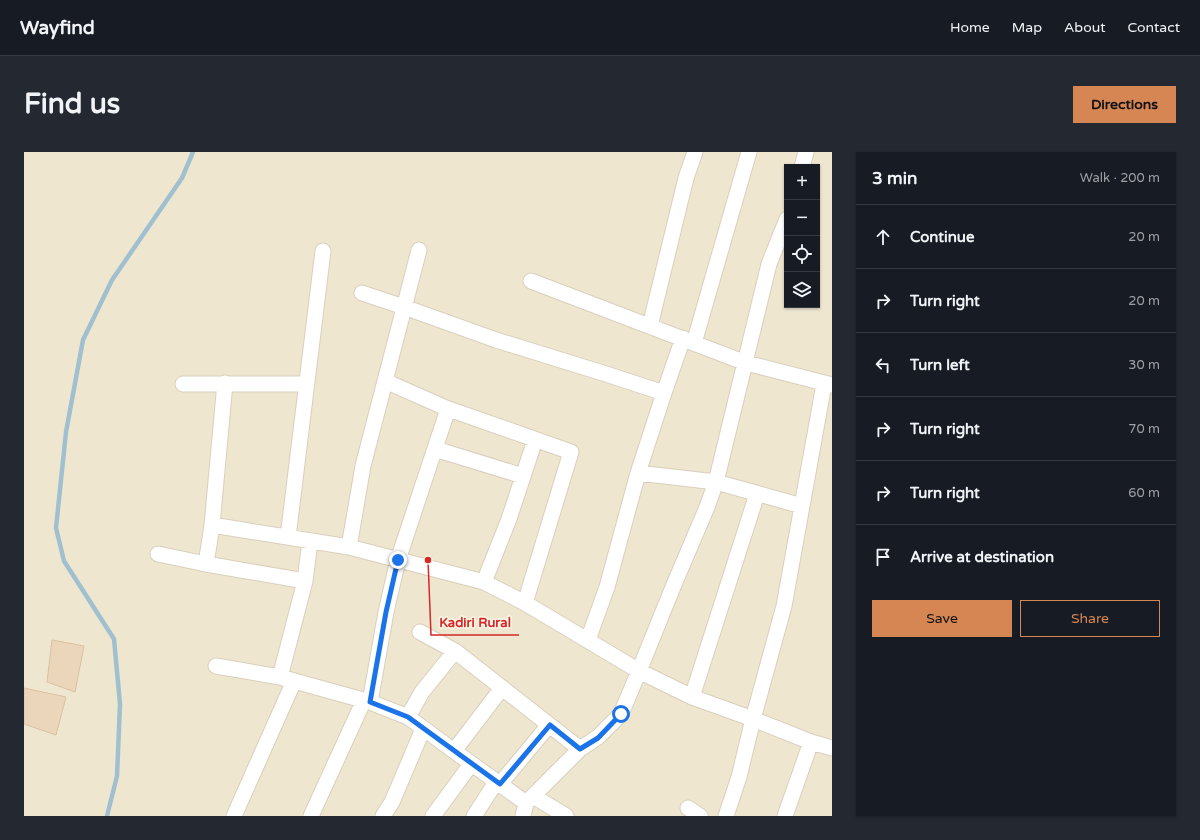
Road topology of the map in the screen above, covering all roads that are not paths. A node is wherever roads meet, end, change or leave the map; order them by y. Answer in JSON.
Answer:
{"nodes":[{"id":1,"x":695,"y":152,"type":"edge"},
{"id":2,"x":749,"y":152,"type":"edge"},
{"id":3,"x":806,"y":152,"type":"edge"},
{"id":4,"x":803,"y":164,"type":"edge"},
{"id":5,"x":784,"y":226,"type":"edge"},
{"id":6,"x":419,"y":250,"type":"dead end"},
{"id":7,"x":323,"y":251,"type":"dead end"},
{"id":8,"x":531,"y":281,"type":"dead end"},
{"id":9,"x":362,"y":293,"type":"dead end"},
{"id":10,"x":404,"y":307,"type":"junction"},
{"id":11,"x":650,"y":326,"type":"junction"},
{"id":12,"x":689,"y":341,"type":"junction"},
{"id":13,"x":746,"y":363,"type":"junction"},
{"id":14,"x":385,"y":381,"type":"junction"},
{"id":15,"x":225,"y":383,"type":"junction"},
{"id":16,"x":183,"y":384,"type":"dead end"},
{"id":17,"x":306,"y":384,"type":"junction"},
{"id":18,"x":828,"y":384,"type":"edge"},
{"id":19,"x":664,"y":393,"type":"junction"},
{"id":20,"x":448,"y":409,"type":"junction"},
{"id":21,"x":535,"y":440,"type":"junction"},
{"id":22,"x":435,"y":449,"type":"junction"},
{"id":23,"x":638,"y":473,"type":"junction"},
{"id":24,"x":523,"y":476,"type":"junction"},
{"id":25,"x":716,"y":482,"type":"junction"},
{"id":26,"x":757,"y":494,"type":"junction"},
{"id":27,"x":802,"y":506,"type":"junction"},
{"id":28,"x":212,"y":525,"type":"junction"},
{"id":29,"x":288,"y":538,"type":"junction"},
{"id":30,"x":310,"y":541,"type":"junction"},
{"id":31,"x":349,"y":547,"type":"junction"},
{"id":32,"x":158,"y":554,"type":"dead end"},
{"id":33,"x":398,"y":560,"type":"junction"},
{"id":34,"x":206,"y":564,"type":"junction"},
{"id":35,"x":305,"y":581,"type":"junction"},
{"id":36,"x":484,"y":582,"type":"junction"},
{"id":37,"x":525,"y":603,"type":"junction"},
{"id":38,"x":420,"y":632,"type":"dead end"},
{"id":39,"x":588,"y":640,"type":"junction"},
{"id":40,"x":455,"y":651,"type":"junction"},
{"id":41,"x":216,"y":666,"type":"dead end"},
{"id":42,"x":639,"y":671,"type":"junction"},
{"id":43,"x":287,"y":679,"type":"junction"},
{"id":44,"x":502,"y":688,"type":"junction"},
{"id":45,"x":692,"y":697,"type":"junction"},
{"id":46,"x":367,"y":701,"type":"junction"},
{"id":47,"x":408,"y":717,"type":"junction"},
{"id":48,"x":754,"y":719,"type":"junction"},
{"id":49,"x":550,"y":725,"type":"junction"},
{"id":50,"x":423,"y":729,"type":"junction"},
{"id":51,"x":811,"y":742,"type":"junction"},
{"id":52,"x":832,"y":748,"type":"edge"},
{"id":53,"x":580,"y":749,"type":"junction"},
{"id":54,"x":454,"y":752,"type":"junction"},
{"id":55,"x":471,"y":764,"type":"junction"},
{"id":56,"x":498,"y":783,"type":"junction"},
{"id":57,"x":527,"y":805,"type":"edge"},
{"id":58,"x":234,"y":816,"type":"edge"},
{"id":59,"x":311,"y":816,"type":"edge"},
{"id":60,"x":383,"y":816,"type":"edge"},
{"id":61,"x":433,"y":816,"type":"edge"},
{"id":62,"x":474,"y":816,"type":"edge"},
{"id":63,"x":566,"y":816,"type":"edge"},
{"id":64,"x":726,"y":816,"type":"edge"},
{"id":65,"x":785,"y":816,"type":"edge"}],
"edges":[{"from":1,"to":11,"type":"street"},
{"from":2,"to":12,"type":"street"},
{"from":3,"to":4,"type":"street"},
{"from":5,"to":13,"type":"street"},
{"from":6,"to":10,"type":"street"},
{"from":7,"to":17,"type":"street"},
{"from":8,"to":11,"type":"street"},
{"from":9,"to":10,"type":"street"},
{"from":10,"to":14,"type":"street"},
{"from":10,"to":19,"type":"street"},
{"from":11,"to":12,"type":"street"},
{"from":12,"to":13,"type":"street"},
{"from":12,"to":19,"type":"street"},
{"from":13,"to":18,"type":"street"},
{"from":13,"to":25,"type":"street"},
{"from":14,"to":20,"type":"street"},
{"from":14,"to":31,"type":"street"},
{"from":15,"to":16,"type":"street"},
{"from":15,"to":17,"type":"street"},
{"from":15,"to":28,"type":"street"},
{"from":17,"to":29,"type":"street"},
{"from":18,"to":27,"type":"street"},
{"from":19,"to":23,"type":"street"},
{"from":20,"to":21,"type":"street"},
{"from":20,"to":22,"type":"street"},
{"from":21,"to":24,"type":"street"},
{"from":21,"to":37,"type":"street"},
{"from":22,"to":24,"type":"street"},
{"from":22,"to":33,"type":"street"},
{"from":23,"to":25,"type":"street"},
{"from":23,"to":39,"type":"street"},
{"from":24,"to":36,"type":"street"},
{"from":25,"to":26,"type":"street"},
{"from":25,"to":42,"type":"street"},
{"from":26,"to":27,"type":"street"},
{"from":26,"to":45,"type":"street"},
{"from":27,"to":48,"type":"street"},
{"from":28,"to":29,"type":"street"},
{"from":28,"to":34,"type":"street"},
{"from":29,"to":30,"type":"street"},
{"from":30,"to":31,"type":"street"},
{"from":30,"to":35,"type":"street"},
{"from":31,"to":33,"type":"street"},
{"from":32,"to":34,"type":"street"},
{"from":33,"to":36,"type":"street"},
{"from":33,"to":46,"type":"street"},
{"from":34,"to":35,"type":"street"},
{"from":35,"to":43,"type":"street"},
{"from":36,"to":37,"type":"street"},
{"from":37,"to":39,"type":"street"},
{"from":38,"to":40,"type":"street"},
{"from":39,"to":42,"type":"street"},
{"from":40,"to":44,"type":"street"},
{"from":40,"to":47,"type":"street"},
{"from":41,"to":43,"type":"street"},
{"from":42,"to":45,"type":"street"},
{"from":42,"to":53,"type":"street"},
{"from":43,"to":46,"type":"street"},
{"from":43,"to":58,"type":"street"},
{"from":44,"to":49,"type":"street"},
{"from":44,"to":54,"type":"street"},
{"from":45,"to":48,"type":"street"},
{"from":46,"to":47,"type":"street"},
{"from":46,"to":59,"type":"street"},
{"from":47,"to":50,"type":"street"},
{"from":48,"to":51,"type":"street"},
{"from":48,"to":64,"type":"street"},
{"from":49,"to":53,"type":"street"},
{"from":49,"to":56,"type":"street"},
{"from":50,"to":54,"type":"street"},
{"from":50,"to":60,"type":"street"},
{"from":51,"to":52,"type":"street"},
{"from":51,"to":65,"type":"street"},
{"from":53,"to":57,"type":"street"},
{"from":54,"to":55,"type":"street"},
{"from":55,"to":56,"type":"street"},
{"from":55,"to":61,"type":"street"},
{"from":56,"to":57,"type":"street"},
{"from":56,"to":62,"type":"street"},
{"from":57,"to":63,"type":"street"}]}
